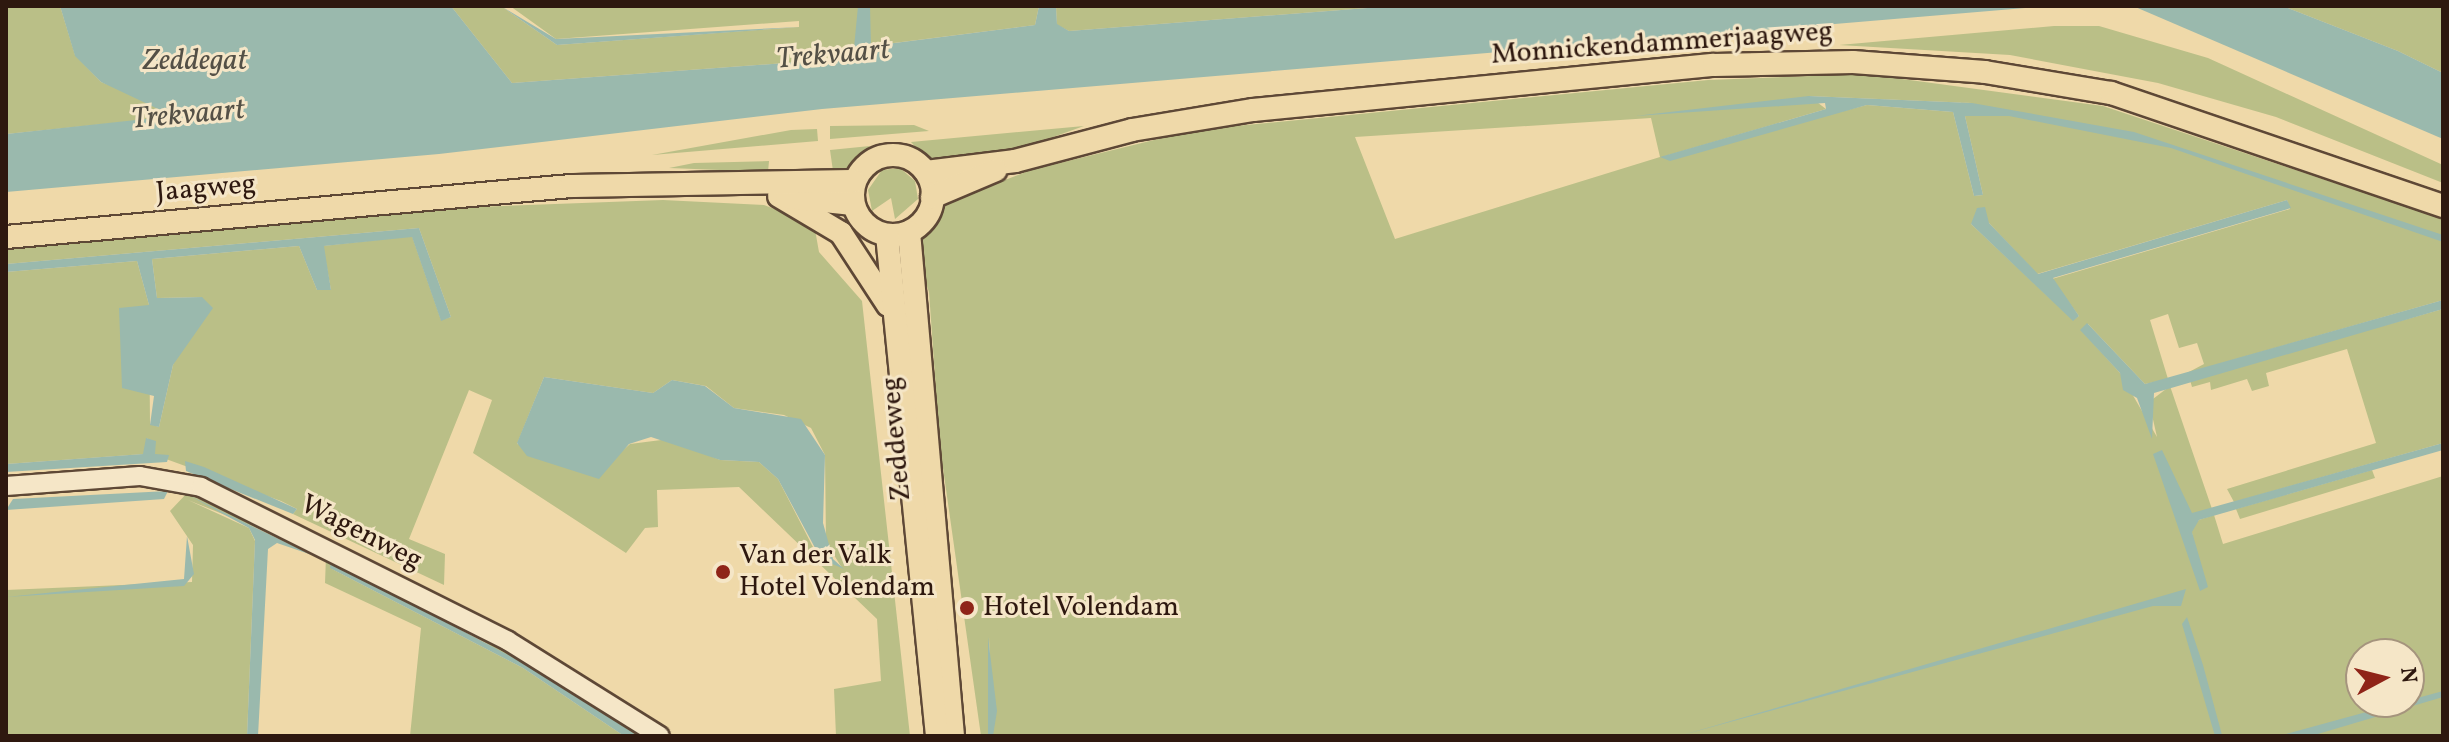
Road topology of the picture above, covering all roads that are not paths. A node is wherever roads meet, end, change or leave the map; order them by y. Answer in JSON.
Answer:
{"nodes":[{"id":1,"x":1015,"y":161,"type":"junction"},
{"id":2,"x":926,"y":172,"type":"junction"},
{"id":3,"x":854,"y":181,"type":"junction"},
{"id":4,"x":732,"y":184,"type":"junction"},
{"id":5,"x":779,"y":196,"type":"junction"},
{"id":6,"x":932,"y":197,"type":"junction"},
{"id":7,"x":853,"y":204,"type":"junction"},
{"id":8,"x":2443,"y":206,"type":"edge"},
{"id":9,"x":898,"y":234,"type":"junction"},
{"id":10,"x":6,"y":237,"type":"edge"},
{"id":11,"x":896,"y":322,"type":"junction"},
{"id":12,"x":6,"y":486,"type":"edge"},
{"id":13,"x":660,"y":736,"type":"edge"},
{"id":14,"x":937,"y":736,"type":"edge"},
{"id":15,"x":953,"y":736,"type":"edge"}],
"edges":[{"from":1,"to":2,"type":"main road","name":"Monnickendammerjaagweg"},
{"from":1,"to":6,"type":"main road","name":"Monnickendammerjaagweg"},
{"from":1,"to":8,"type":"main road","name":"Monnickendammerjaagweg"},
{"from":2,"to":3,"type":"main road"},
{"from":2,"to":6,"type":"main road"},
{"from":3,"to":4,"type":"main road"},
{"from":3,"to":7,"type":"main road"},
{"from":4,"to":5,"type":"main road"},
{"from":4,"to":10,"type":"main road","name":"Jaagweg"},
{"from":5,"to":7,"type":"main road"},
{"from":5,"to":11,"type":"main road"},
{"from":6,"to":9,"type":"main road"},
{"from":7,"to":9,"type":"main road"},
{"from":9,"to":11,"type":"main road","name":"Zeddeweg"},
{"from":9,"to":15,"type":"main road","name":"Zeddeweg"},
{"from":11,"to":14,"type":"main road","name":"Zeddeweg"},
{"from":12,"to":13,"type":"street","name":"Wagenweg"}]}
